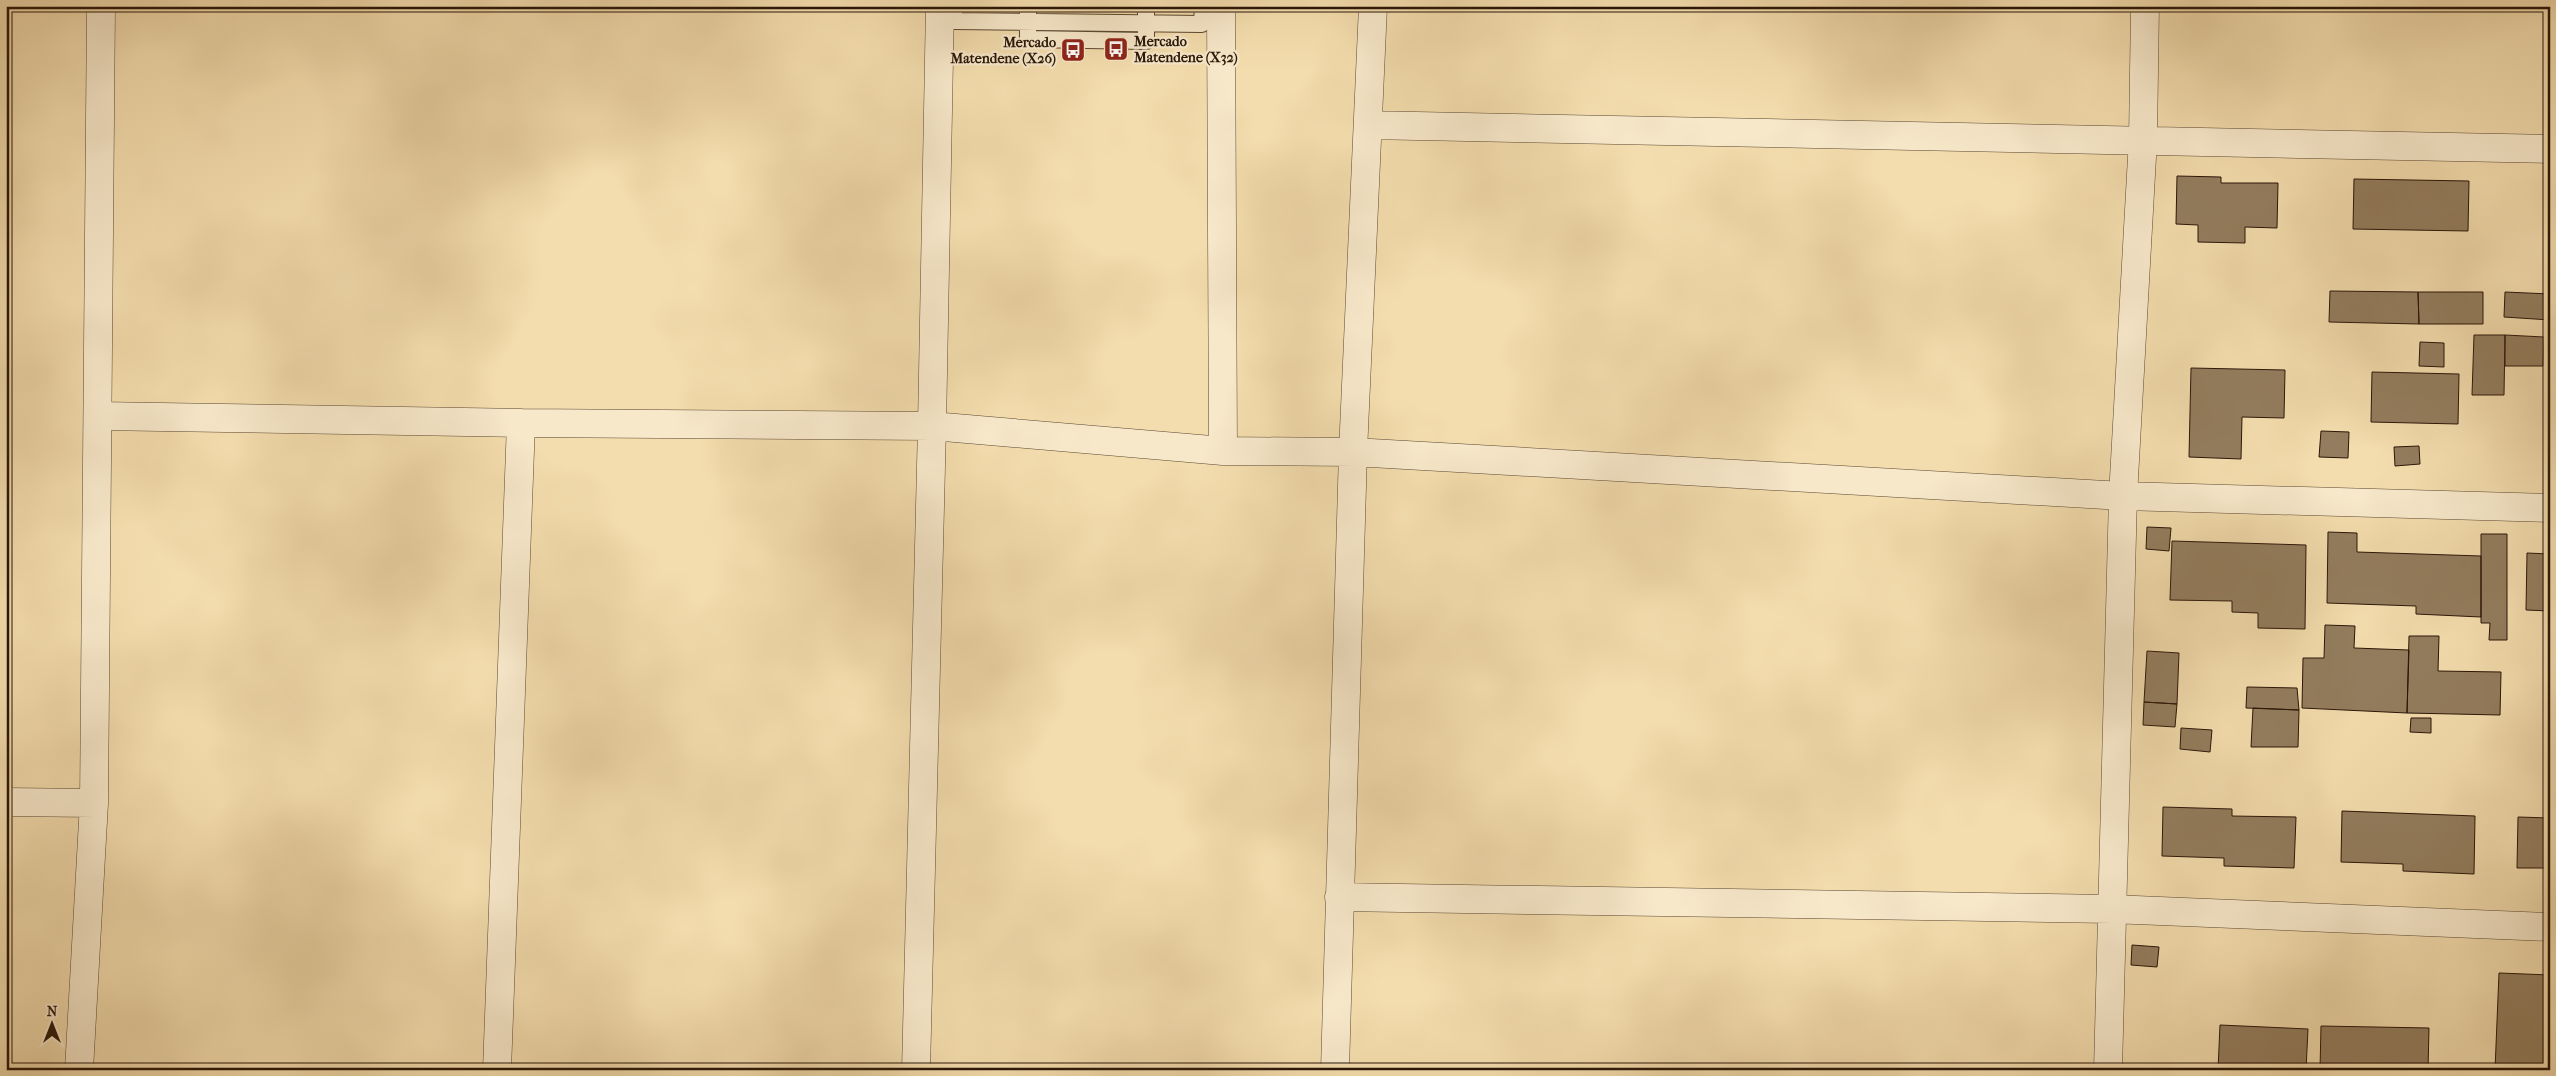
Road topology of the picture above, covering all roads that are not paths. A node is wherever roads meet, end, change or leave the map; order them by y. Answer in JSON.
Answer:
{"nodes":[{"id":1,"x":101,"y":6,"type":"edge"},
{"id":2,"x":940,"y":6,"type":"edge"},
{"id":3,"x":954,"y":6,"type":"edge"},
{"id":4,"x":1146,"y":6,"type":"edge"},
{"id":5,"x":1202,"y":6,"type":"edge"},
{"id":6,"x":1221,"y":6,"type":"edge"},
{"id":7,"x":1374,"y":6,"type":"edge"},
{"id":8,"x":2145,"y":6,"type":"edge"},
{"id":9,"x":1028,"y":14,"type":"edge"},
{"id":10,"x":1146,"y":23,"type":"junction"},
{"id":11,"x":1368,"y":125,"type":"junction"},
{"id":12,"x":2142,"y":139,"type":"junction"},
{"id":13,"x":2550,"y":148,"type":"edge"},
{"id":14,"x":98,"y":416,"type":"junction"},
{"id":15,"x":521,"y":423,"type":"junction"},
{"id":16,"x":932,"y":426,"type":"junction"},
{"id":17,"x":1222,"y":452,"type":"junction"},
{"id":18,"x":1354,"y":452,"type":"junction"},
{"id":19,"x":2123,"y":496,"type":"junction"},
{"id":20,"x":2550,"y":508,"type":"edge"},
{"id":21,"x":6,"y":802,"type":"edge"},
{"id":22,"x":94,"y":803,"type":"junction"},
{"id":23,"x":1339,"y":897,"type":"junction"},
{"id":24,"x":2112,"y":909,"type":"junction"},
{"id":25,"x":2550,"y":927,"type":"edge"},
{"id":26,"x":79,"y":1070,"type":"edge"},
{"id":27,"x":497,"y":1070,"type":"edge"},
{"id":28,"x":916,"y":1070,"type":"edge"},
{"id":29,"x":1335,"y":1070,"type":"edge"},
{"id":30,"x":2108,"y":1070,"type":"edge"}],
"edges":[{"from":1,"to":14,"type":"street"},
{"from":2,"to":16,"type":"street"},
{"from":3,"to":9,"type":"lane"},
{"from":4,"to":10,"type":"lane"},
{"from":5,"to":10,"type":"lane"},
{"from":6,"to":17,"type":"street"},
{"from":7,"to":11,"type":"street"},
{"from":8,"to":12,"type":"street"},
{"from":9,"to":10,"type":"lane"},
{"from":11,"to":12,"type":"street"},
{"from":11,"to":18,"type":"street"},
{"from":12,"to":13,"type":"street"},
{"from":12,"to":19,"type":"street"},
{"from":14,"to":15,"type":"street"},
{"from":14,"to":22,"type":"street"},
{"from":15,"to":16,"type":"street"},
{"from":15,"to":27,"type":"street"},
{"from":16,"to":17,"type":"street"},
{"from":16,"to":28,"type":"street"},
{"from":17,"to":18,"type":"street"},
{"from":18,"to":19,"type":"street"},
{"from":18,"to":23,"type":"street"},
{"from":19,"to":20,"type":"street"},
{"from":19,"to":24,"type":"street"},
{"from":21,"to":22,"type":"street"},
{"from":22,"to":26,"type":"street"},
{"from":23,"to":24,"type":"street"},
{"from":23,"to":29,"type":"street"},
{"from":24,"to":25,"type":"street"},
{"from":24,"to":30,"type":"street"}]}
